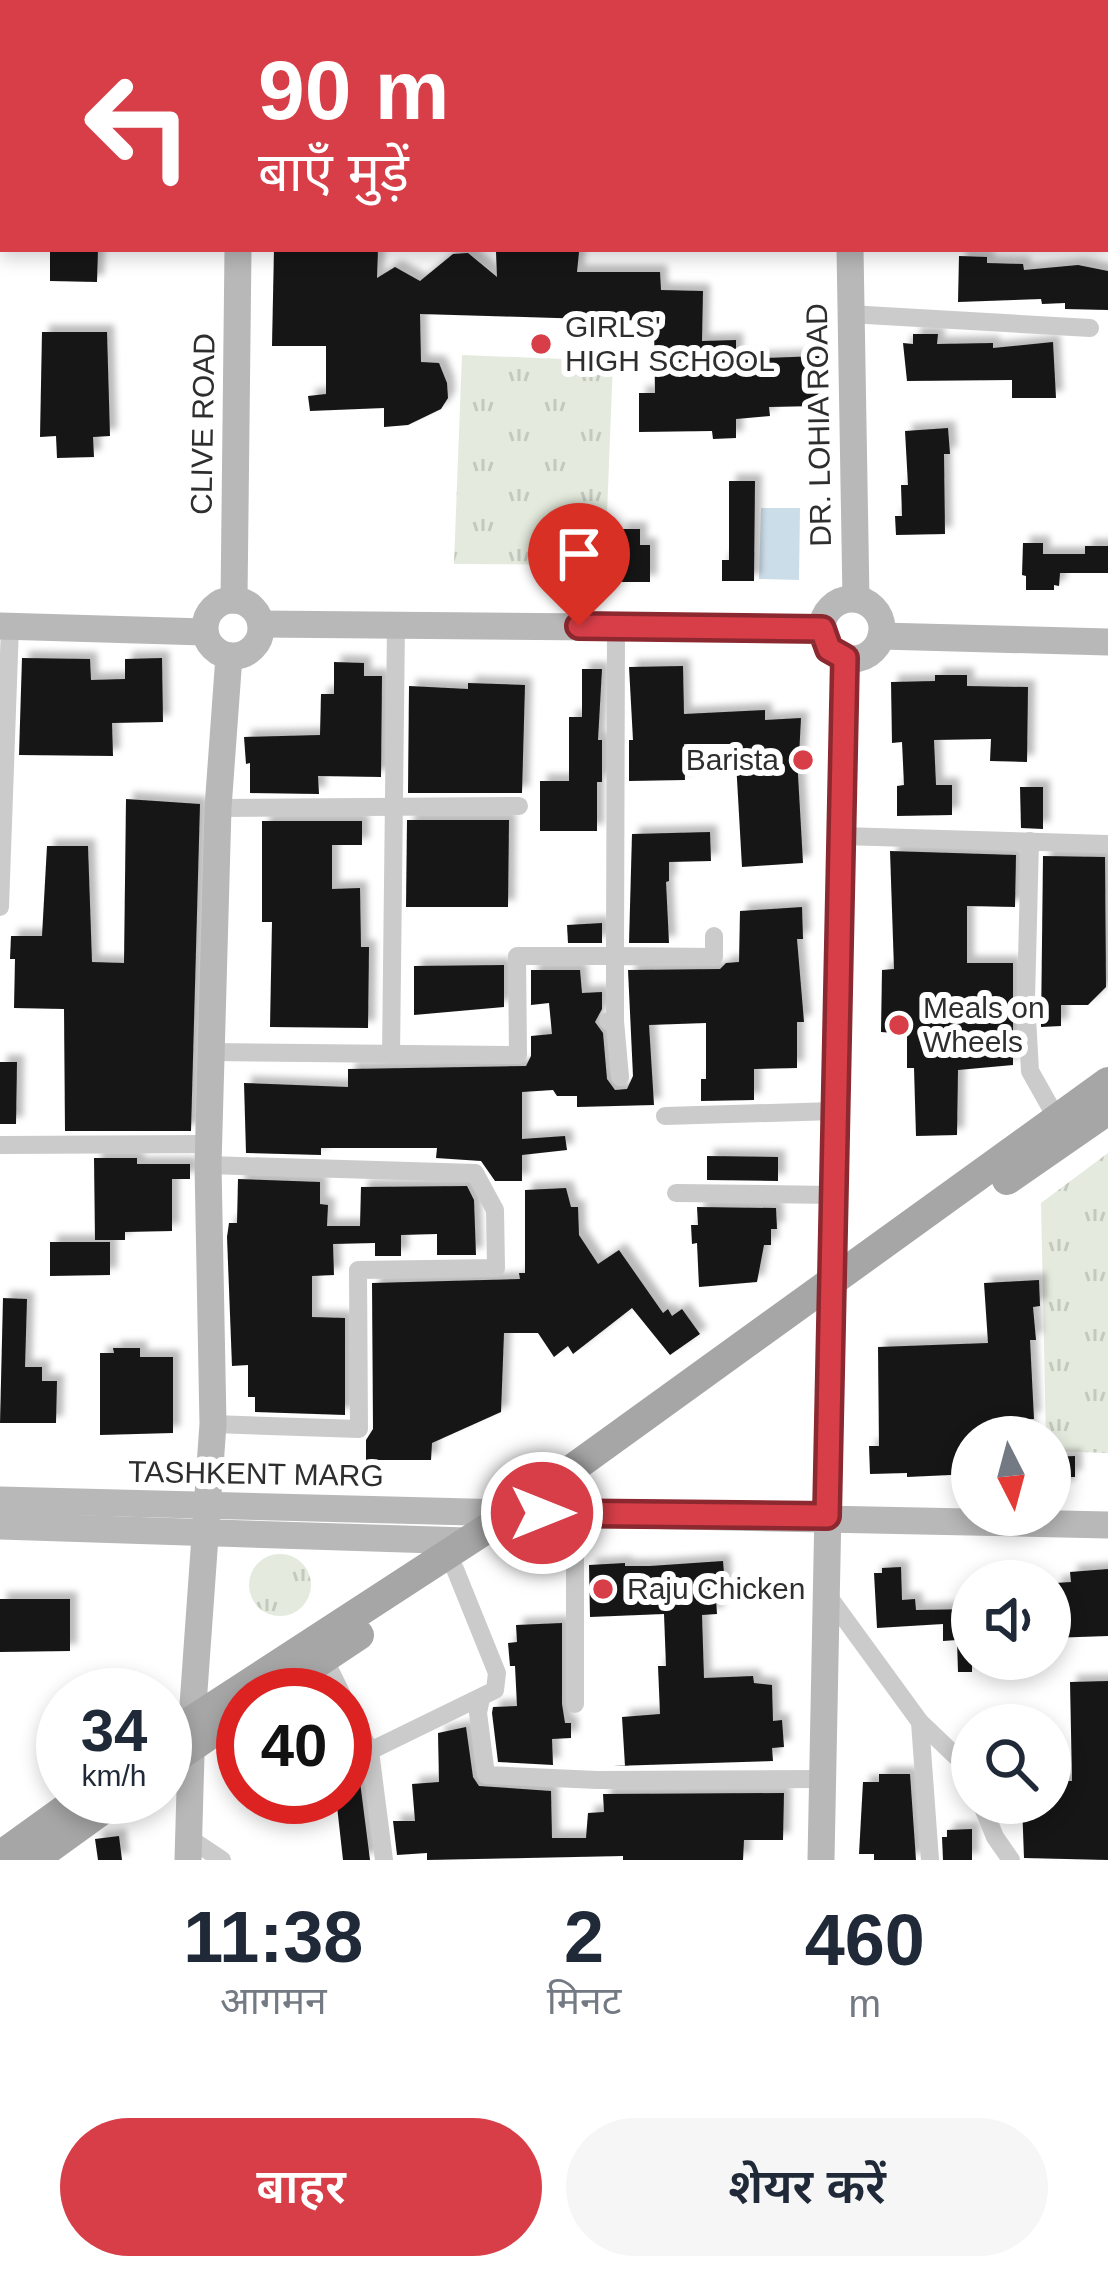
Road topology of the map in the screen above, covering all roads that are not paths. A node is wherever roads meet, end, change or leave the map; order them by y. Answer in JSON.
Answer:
{"nodes":[{"id":1,"x":238,"y":252,"type":"edge"},
{"id":2,"x":850,"y":252,"type":"edge"},
{"id":3,"x":848,"y":314,"type":"junction"},
{"id":4,"x":1090,"y":328,"type":"dead end"},
{"id":5,"x":856,"y":599,"type":"junction"},
{"id":6,"x":233,"y":600,"type":"junction"},
{"id":7,"x":261,"y":624,"type":"junction"},
{"id":8,"x":395,"y":625,"type":"junction"},
{"id":9,"x":5,"y":626,"type":"edge"},
{"id":10,"x":616,"y":627,"type":"junction"},
{"id":11,"x":822,"y":629,"type":"junction"},
{"id":12,"x":205,"y":632,"type":"junction"},
{"id":13,"x":881,"y":636,"type":"junction"},
{"id":14,"x":1108,"y":642,"type":"edge"},
{"id":15,"x":230,"y":656,"type":"junction"},
{"id":16,"x":845,"y":658,"type":"junction"},
{"id":17,"x":394,"y":806,"type":"junction"},
{"id":18,"x":519,"y":806,"type":"dead end"},
{"id":19,"x":218,"y":808,"type":"junction"},
{"id":20,"x":842,"y":836,"type":"junction"},
{"id":21,"x":1030,"y":841,"type":"junction"},
{"id":22,"x":1108,"y":844,"type":"edge"},
{"id":23,"x":0,"y":907,"type":"edge"},
{"id":24,"x":714,"y":936,"type":"dead end"},
{"id":25,"x":615,"y":956,"type":"junction"},
{"id":26,"x":211,"y":1052,"type":"junction"},
{"id":27,"x":391,"y":1055,"type":"junction"},
{"id":28,"x":620,"y":1077,"type":"dead end"},
{"id":29,"x":1108,"y":1082,"type":"edge"},
{"id":30,"x":1108,"y":1110,"type":"edge"},
{"id":31,"x":834,"y":1111,"type":"junction"},
{"id":32,"x":665,"y":1116,"type":"dead end"},
{"id":33,"x":1057,"y":1119,"type":"junction"},
{"id":34,"x":0,"y":1145,"type":"edge"},
{"id":35,"x":208,"y":1154,"type":"junction"},
{"id":36,"x":676,"y":1193,"type":"dead end"},
{"id":37,"x":833,"y":1195,"type":"junction"},
{"id":38,"x":831,"y":1292,"type":"junction"},
{"id":39,"x":213,"y":1424,"type":"junction"},
{"id":40,"x":0,"y":1500,"type":"edge"},
{"id":41,"x":575,"y":1512,"type":"junction"},
{"id":42,"x":511,"y":1513,"type":"junction"},
{"id":43,"x":542,"y":1513,"type":"junction"},
{"id":44,"x":827,"y":1516,"type":"junction"},
{"id":45,"x":207,"y":1519,"type":"junction"},
{"id":46,"x":1108,"y":1525,"type":"edge"},
{"id":47,"x":0,"y":1526,"type":"edge"},
{"id":48,"x":461,"y":1555,"type":"junction"},
{"id":49,"x":826,"y":1593,"type":"junction"},
{"id":50,"x":324,"y":1658,"type":"junction"},
{"id":51,"x":190,"y":1668,"type":"edge"},
{"id":52,"x":309,"y":1668,"type":"edge"},
{"id":53,"x":329,"y":1668,"type":"edge"},
{"id":54,"x":482,"y":1698,"type":"junction"},
{"id":55,"x":574,"y":1704,"type":"dead end"},
{"id":56,"x":920,"y":1723,"type":"junction"},
{"id":57,"x":192,"y":1728,"type":"edge"},
{"id":58,"x":372,"y":1750,"type":"edge"},
{"id":59,"x":951,"y":1752,"type":"edge"},
{"id":60,"x":372,"y":1767,"type":"edge"},
{"id":61,"x":823,"y":1779,"type":"junction"},
{"id":62,"x":44,"y":1824,"type":"edge"},
{"id":63,"x":82,"y":1824,"type":"edge"},
{"id":64,"x":990,"y":1824,"type":"edge"},
{"id":65,"x":995,"y":1837,"type":"junction"},
{"id":66,"x":188,"y":1849,"type":"edge"},
{"id":67,"x":0,"y":1856,"type":"edge"},
{"id":68,"x":32,"y":1860,"type":"edge"},
{"id":69,"x":222,"y":1860,"type":"edge"},
{"id":70,"x":384,"y":1860,"type":"edge"},
{"id":71,"x":821,"y":1860,"type":"edge"},
{"id":72,"x":930,"y":1860,"type":"edge"},
{"id":73,"x":994,"y":1860,"type":"edge"},
{"id":74,"x":1011,"y":1860,"type":"edge"}],
"edges":[{"from":1,"to":6,"type":"street","name":"CLIVE ROAD"},
{"from":2,"to":3,"type":"street","name":"DR. LOHIA ROAD"},
{"from":3,"to":4,"type":"street"},
{"from":3,"to":5,"type":"street","name":"DR. LOHIA ROAD"},
{"from":5,"to":11,"type":"street"},
{"from":5,"to":13,"type":"street"},
{"from":6,"to":7,"type":"street"},
{"from":6,"to":12,"type":"street"},
{"from":7,"to":8,"type":"street"},
{"from":7,"to":15,"type":"street"},
{"from":8,"to":10,"type":"street"},
{"from":8,"to":17,"type":"street"},
{"from":9,"to":12,"type":"street"},
{"from":9,"to":23,"type":"street"},
{"from":10,"to":11,"type":"street"},
{"from":10,"to":25,"type":"street"},
{"from":11,"to":16,"type":"street"},
{"from":12,"to":15,"type":"street"},
{"from":13,"to":14,"type":"street"},
{"from":13,"to":16,"type":"street"},
{"from":15,"to":19,"type":"street"},
{"from":16,"to":20,"type":"street"},
{"from":17,"to":18,"type":"street"},
{"from":17,"to":19,"type":"street"},
{"from":17,"to":27,"type":"street"},
{"from":19,"to":26,"type":"street"},
{"from":20,"to":21,"type":"street"},
{"from":20,"to":31,"type":"street"},
{"from":21,"to":22,"type":"street"},
{"from":21,"to":33,"type":"street"},
{"from":24,"to":25,"type":"street"},
{"from":25,"to":27,"type":"street"},
{"from":25,"to":28,"type":"street"},
{"from":26,"to":27,"type":"street"},
{"from":26,"to":35,"type":"street"},
{"from":29,"to":33,"type":"main road"},
{"from":30,"to":38,"type":"main road"},
{"from":31,"to":32,"type":"street"},
{"from":31,"to":37,"type":"street"},
{"from":33,"to":38,"type":"main road"},
{"from":34,"to":35,"type":"street"},
{"from":35,"to":39,"type":"street"},
{"from":35,"to":39,"type":"street"},
{"from":36,"to":37,"type":"street"},
{"from":37,"to":38,"type":"street"},
{"from":38,"to":42,"type":"main road"},
{"from":38,"to":43,"type":"main road"},
{"from":38,"to":44,"type":"street"},
{"from":39,"to":45,"type":"street"},
{"from":40,"to":45,"type":"street","name":"TASHKENT MARG"},
{"from":41,"to":43,"type":"street"},
{"from":41,"to":44,"type":"street"},
{"from":41,"to":55,"type":"street"},
{"from":42,"to":45,"type":"street","name":"TASHKENT MARG"},
{"from":42,"to":48,"type":"main road"},
{"from":43,"to":48,"type":"main road"},
{"from":44,"to":46,"type":"street"},
{"from":44,"to":49,"type":"street"},
{"from":45,"to":47,"type":"street","name":"TASHKENT MARG"},
{"from":45,"to":48,"type":"street","name":"TASHKENT MARG"},
{"from":45,"to":51,"type":"street"},
{"from":48,"to":50,"type":"main road"},
{"from":48,"to":54,"type":"street"},
{"from":48,"to":57,"type":"main road"},
{"from":49,"to":56,"type":"street"},
{"from":49,"to":61,"type":"street"},
{"from":50,"to":52,"type":"main road"},
{"from":50,"to":53,"type":"street"},
{"from":54,"to":58,"type":"street"},
{"from":54,"to":61,"type":"street"},
{"from":56,"to":59,"type":"street"},
{"from":56,"to":72,"type":"street"},
{"from":60,"to":70,"type":"street"},
{"from":61,"to":71,"type":"street"},
{"from":62,"to":67,"type":"main road"},
{"from":63,"to":68,"type":"main road"},
{"from":64,"to":65,"type":"street"},
{"from":65,"to":73,"type":"street"},
{"from":65,"to":74,"type":"street"},
{"from":66,"to":69,"type":"street"}]}
